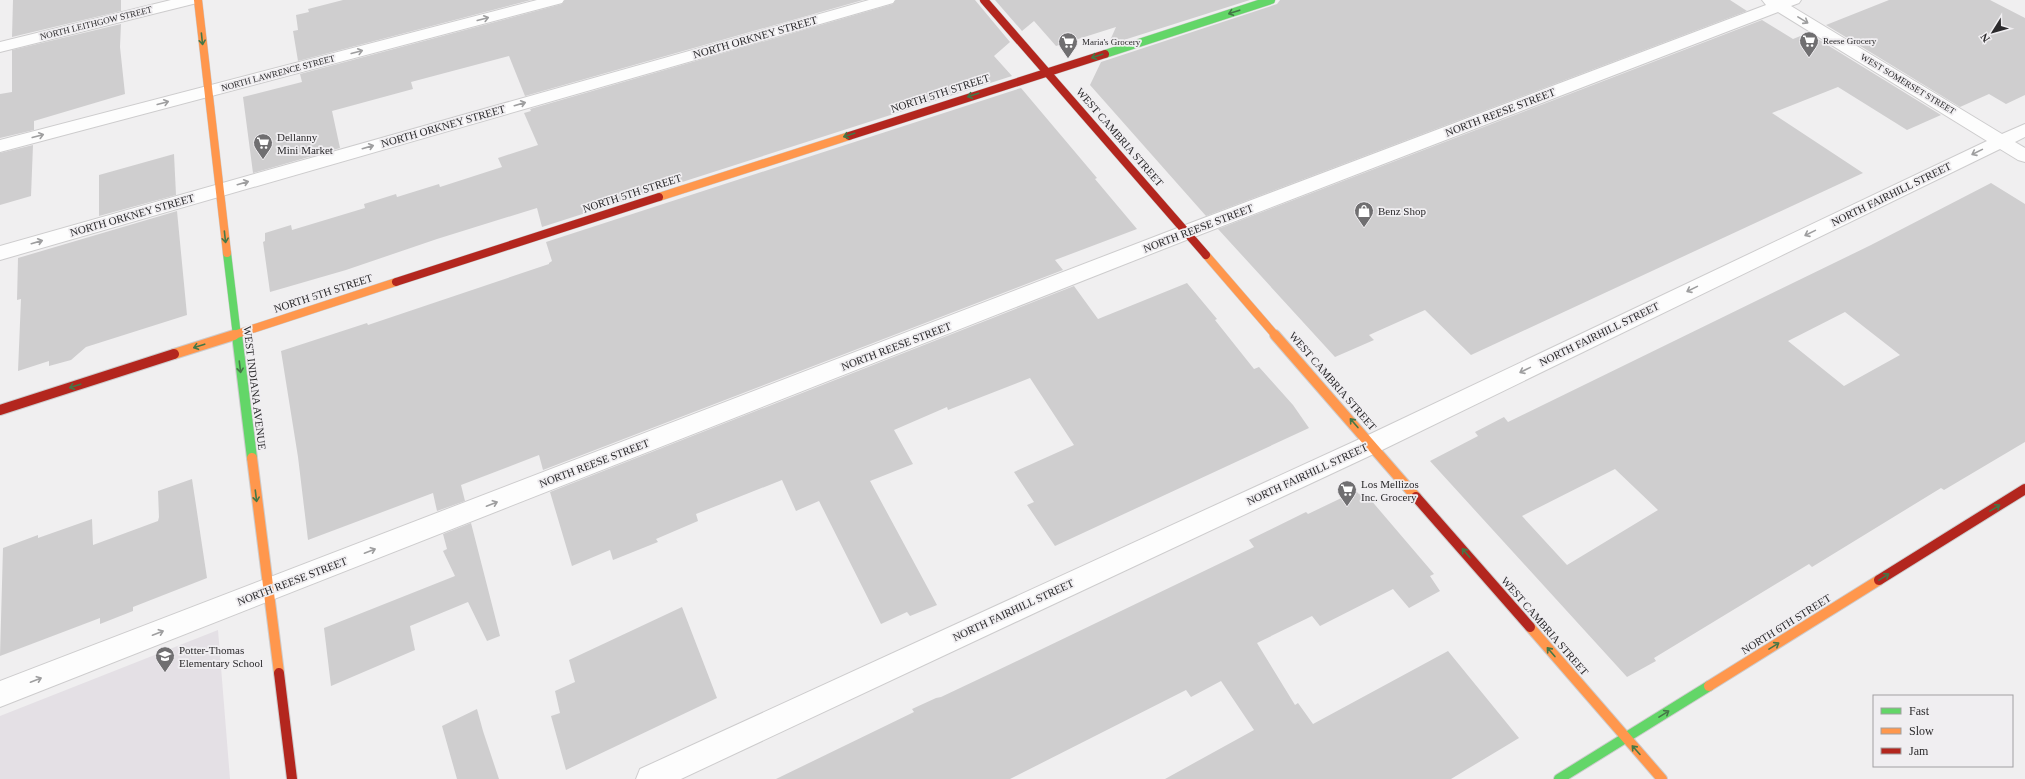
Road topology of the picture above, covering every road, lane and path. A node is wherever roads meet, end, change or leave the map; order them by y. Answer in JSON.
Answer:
{"nodes":[{"id":1,"x":192,"y":0,"type":"edge"},
{"id":2,"x":198,"y":0,"type":"edge"},
{"id":3,"x":556,"y":0,"type":"edge"},
{"id":4,"x":887,"y":0,"type":"edge"},
{"id":5,"x":984,"y":0,"type":"edge"},
{"id":6,"x":1271,"y":0,"type":"edge"},
{"id":7,"x":1780,"y":2,"type":"edge"},
{"id":8,"x":0,"y":46,"type":"edge"},
{"id":9,"x":1046,"y":72,"type":"junction"},
{"id":10,"x":207,"y":92,"type":"junction"},
{"id":11,"x":2025,"y":130,"type":"edge"},
{"id":12,"x":2001,"y":141,"type":"junction"},
{"id":13,"x":0,"y":146,"type":"edge"},
{"id":14,"x":2025,"y":156,"type":"edge"},
{"id":15,"x":220,"y":189,"type":"junction"},
{"id":16,"x":1187,"y":232,"type":"junction"},
{"id":17,"x":0,"y":253,"type":"edge"},
{"id":18,"x":236,"y":334,"type":"junction"},
{"id":19,"x":0,"y":410,"type":"edge"},
{"id":20,"x":1372,"y":444,"type":"junction"},
{"id":21,"x":2025,"y":489,"type":"edge"},
{"id":22,"x":268,"y":591,"type":"junction"},
{"id":23,"x":0,"y":694,"type":"edge"},
{"id":24,"x":1626,"y":738,"type":"junction"},
{"id":25,"x":292,"y":779,"type":"edge"},
{"id":26,"x":650,"y":779,"type":"edge"},
{"id":27,"x":1559,"y":779,"type":"edge"},
{"id":28,"x":1662,"y":779,"type":"edge"}],
"edges":[{"from":1,"to":8,"type":"street","name":"NORTH LEITHGOW STREET"},
{"from":2,"to":10,"type":"street","name":"WEST INDIANA AVENUE","one_way":true},
{"from":10,"to":3,"type":"street","name":"NORTH LAWRENCE STREET","one_way":true},
{"from":15,"to":4,"type":"street","name":"NORTH ORKNEY STREET","one_way":true},
{"from":5,"to":9,"type":"street","name":"WEST CAMBRIA STREET"},
{"from":6,"to":9,"type":"street","name":"NORTH 5TH STREET","one_way":true},
{"from":7,"to":12,"type":"street","name":"WEST SOMERSET STREET","one_way":true},
{"from":7,"to":16,"type":"street","name":"NORTH REESE STREET"},
{"from":9,"to":16,"type":"street","name":"WEST CAMBRIA STREET"},
{"from":9,"to":18,"type":"street","name":"NORTH 5TH STREET","one_way":true},
{"from":13,"to":10,"type":"street","name":"NORTH LAWRENCE STREET","one_way":true},
{"from":10,"to":15,"type":"street","name":"WEST INDIANA AVENUE"},
{"from":11,"to":12,"type":"street","name":"NORTH FAIRHILL STREET"},
{"from":12,"to":14,"type":"street","name":"WEST SOMERSET STREET"},
{"from":12,"to":20,"type":"street","name":"NORTH FAIRHILL STREET","one_way":true},
{"from":17,"to":15,"type":"street","name":"NORTH ORKNEY STREET","one_way":true},
{"from":15,"to":18,"type":"street","name":"WEST INDIANA AVENUE","one_way":true},
{"from":20,"to":16,"type":"street","name":"WEST CAMBRIA STREET","one_way":true},
{"from":22,"to":16,"type":"street","name":"NORTH REESE STREET","one_way":true},
{"from":18,"to":19,"type":"street","name":"NORTH 5TH STREET","one_way":true},
{"from":18,"to":22,"type":"street","name":"WEST INDIANA AVENUE","one_way":true},
{"from":24,"to":20,"type":"street","name":"WEST CAMBRIA STREET","one_way":true},
{"from":20,"to":26,"type":"street","name":"NORTH FAIRHILL STREET"},
{"from":24,"to":21,"type":"street","name":"NORTH 6TH STREET","one_way":true},
{"from":23,"to":22,"type":"street","name":"NORTH REESE STREET","one_way":true},
{"from":22,"to":25,"type":"street","name":"WEST INDIANA AVENUE"},
{"from":24,"to":27,"type":"street","name":"NORTH 6TH STREET"},
{"from":28,"to":24,"type":"street","name":"WEST CAMBRIA STREET","one_way":true}]}
